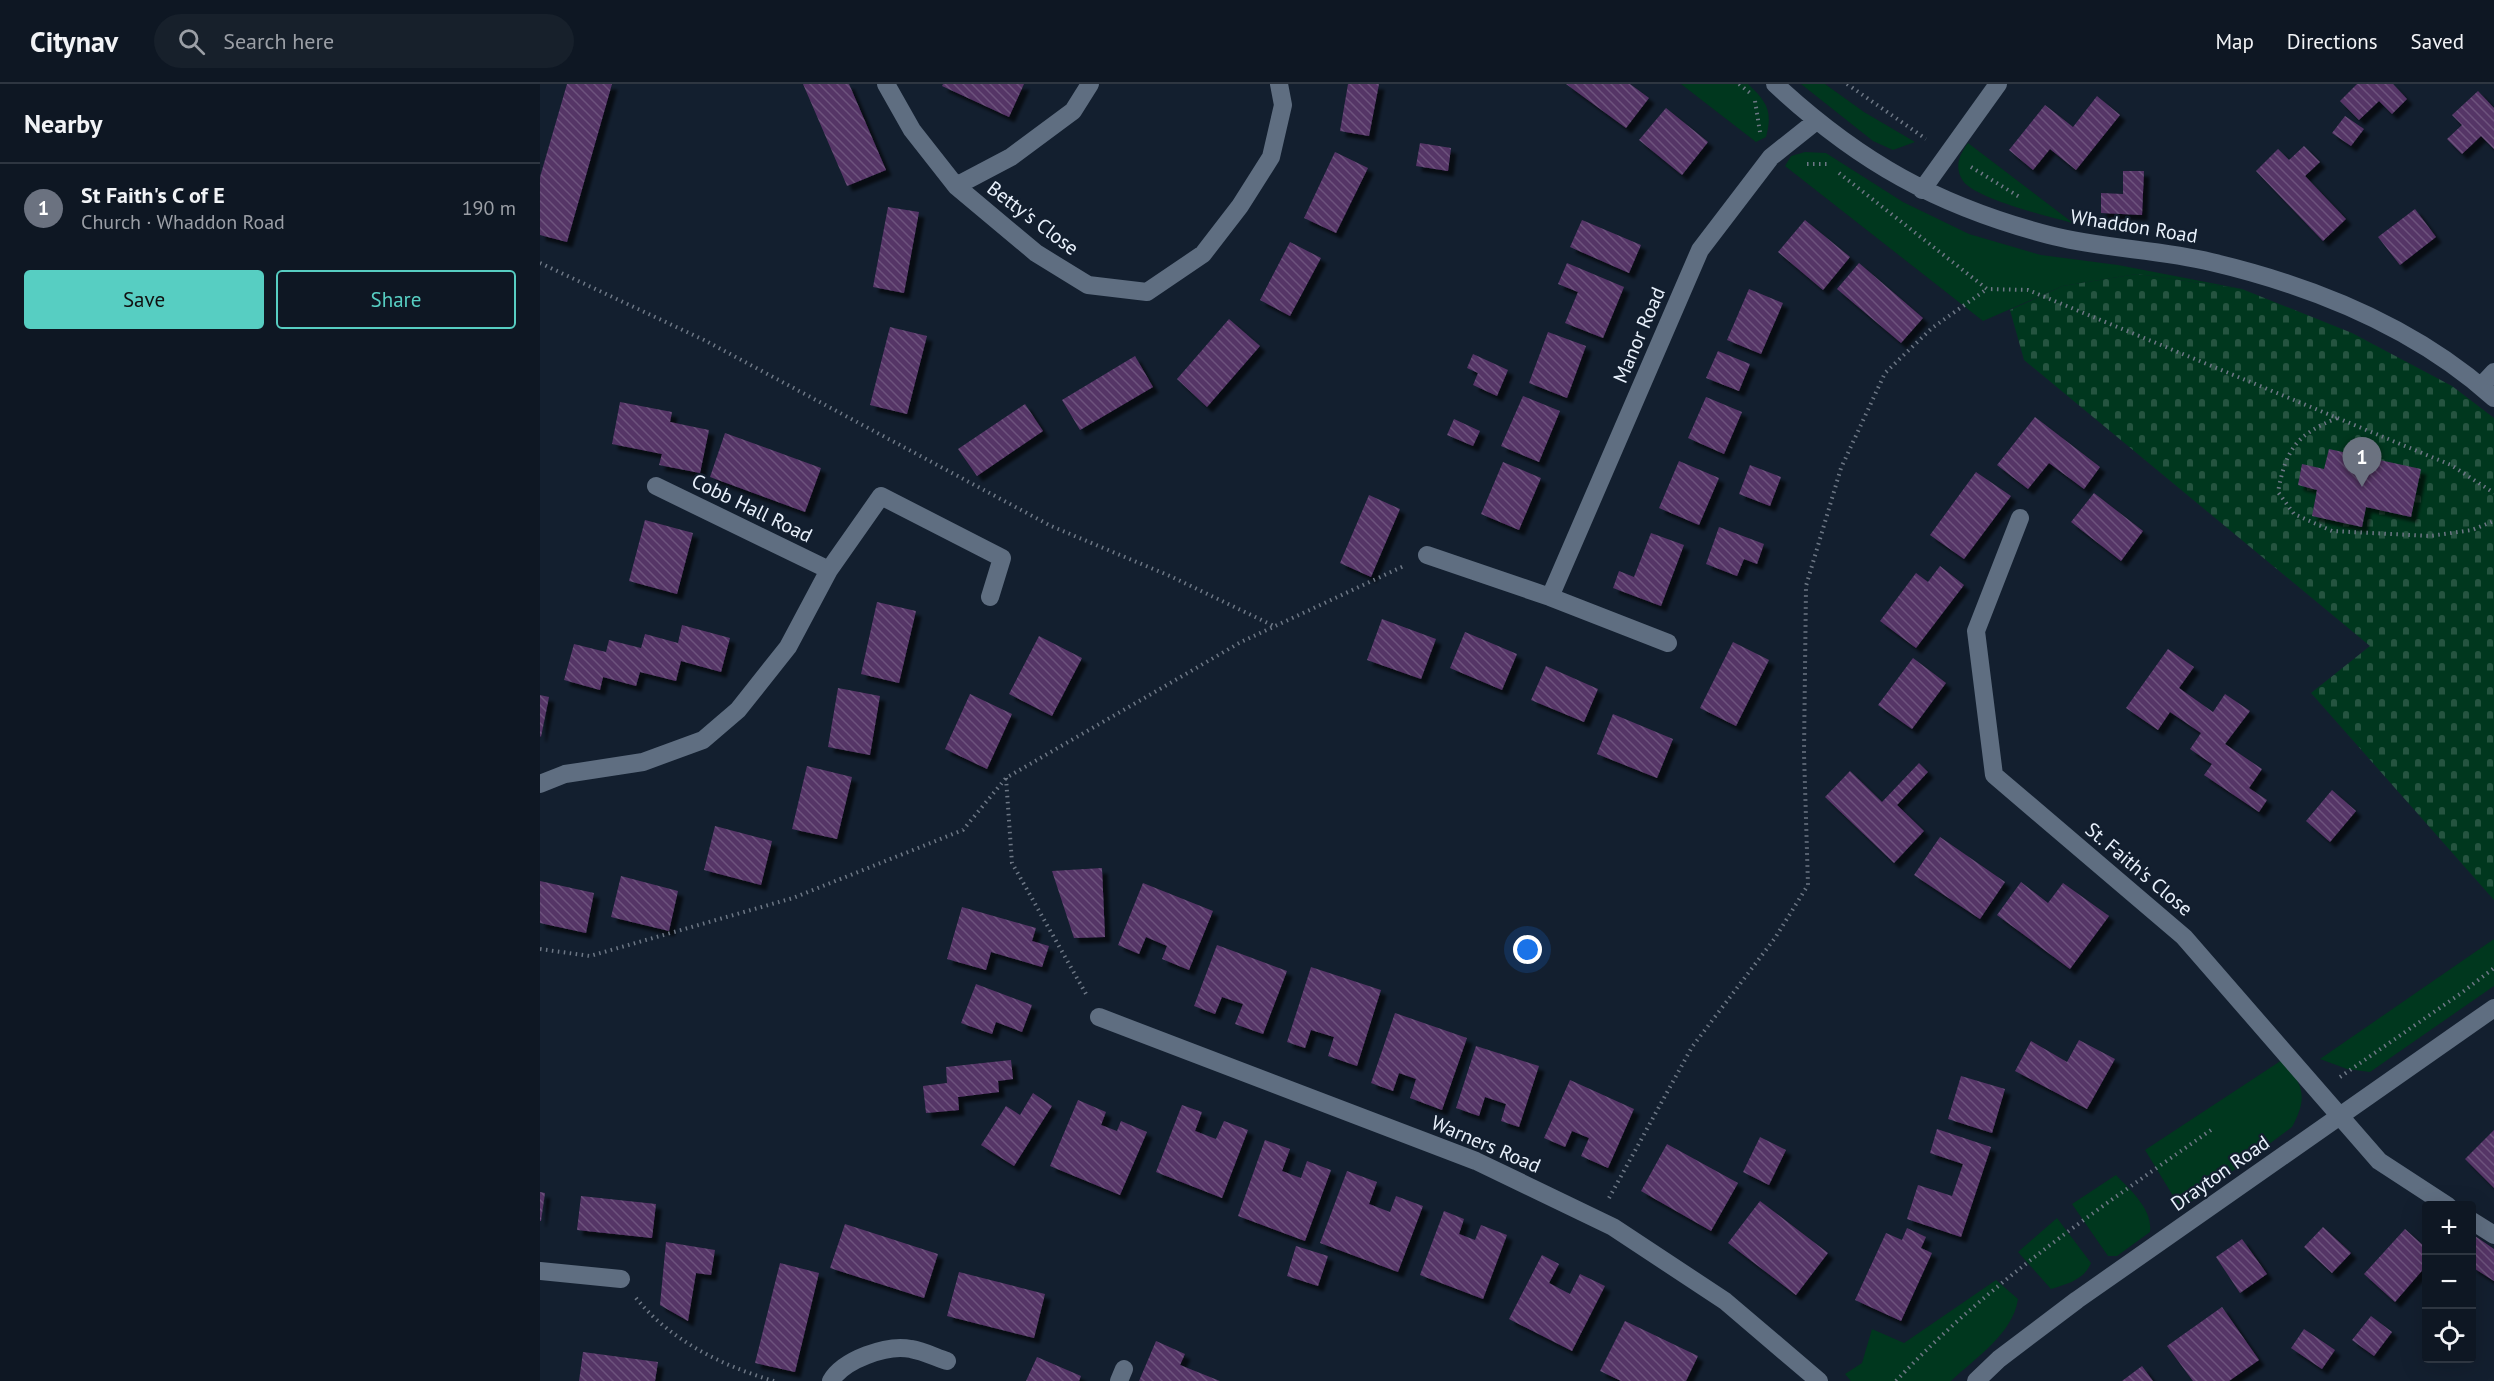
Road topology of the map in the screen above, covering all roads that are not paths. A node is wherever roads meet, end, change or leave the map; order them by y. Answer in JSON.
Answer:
{"nodes":[{"id":1,"x":886,"y":84,"type":"edge"},
{"id":2,"x":1090,"y":84,"type":"edge"},
{"id":3,"x":1279,"y":84,"type":"edge"},
{"id":4,"x":1775,"y":84,"type":"edge"},
{"id":5,"x":1998,"y":84,"type":"edge"},
{"id":6,"x":1815,"y":122,"type":"junction"},
{"id":7,"x":956,"y":186,"type":"junction"},
{"id":8,"x":1922,"y":190,"type":"junction"},
{"id":9,"x":2494,"y":372,"type":"edge"},
{"id":10,"x":2488,"y":392,"type":"edge"},
{"id":11,"x":656,"y":486,"type":"dead end"},
{"id":12,"x":2020,"y":518,"type":"dead end"},
{"id":13,"x":1427,"y":555,"type":"road end"},
{"id":14,"x":829,"y":570,"type":"junction"},
{"id":15,"x":990,"y":597,"type":"dead end"},
{"id":16,"x":1550,"y":597,"type":"junction"},
{"id":17,"x":1668,"y":643,"type":"dead end"},
{"id":18,"x":540,"y":784,"type":"edge"},
{"id":19,"x":2494,"y":1008,"type":"edge"},
{"id":20,"x":1099,"y":1017,"type":"road end"},
{"id":21,"x":2342,"y":1116,"type":"junction"},
{"id":22,"x":2440,"y":1201,"type":"edge"},
{"id":23,"x":2476,"y":1224,"type":"edge"},
{"id":24,"x":2494,"y":1235,"type":"edge"},
{"id":25,"x":540,"y":1271,"type":"edge"},
{"id":26,"x":621,"y":1279,"type":"road end"},
{"id":27,"x":947,"y":1361,"type":"dead end"},
{"id":28,"x":831,"y":1381,"type":"edge"},
{"id":29,"x":1819,"y":1381,"type":"edge"},
{"id":30,"x":1976,"y":1381,"type":"edge"}],
"edges":[{"from":1,"to":7,"type":"street","name":"Betty's Close"},
{"from":2,"to":7,"type":"street","name":"Betty's Close"},
{"from":3,"to":7,"type":"street","name":"Betty's Close"},
{"from":4,"to":6,"type":"street","name":"Whaddon Road"},
{"from":5,"to":8,"type":"street"},
{"from":6,"to":8,"type":"street","name":"Whaddon Road"},
{"from":6,"to":16,"type":"street","name":"Manor Road"},
{"from":8,"to":10,"type":"street","name":"Whaddon Road"},
{"from":9,"to":10,"type":"street"},
{"from":11,"to":14,"type":"street","name":"Cobb Hall Road"},
{"from":12,"to":21,"type":"street","name":"St. Faith's Close"},
{"from":13,"to":16,"type":"street"},
{"from":14,"to":15,"type":"street"},
{"from":14,"to":18,"type":"street"},
{"from":16,"to":17,"type":"street"},
{"from":19,"to":21,"type":"street","name":"Drayton Road"},
{"from":20,"to":29,"type":"street","name":"Warners Road"},
{"from":21,"to":22,"type":"street","name":"St. Faith's Close"},
{"from":21,"to":30,"type":"street","name":"Drayton Road"},
{"from":23,"to":24,"type":"street"},
{"from":25,"to":26,"type":"street"},
{"from":27,"to":28,"type":"street"}]}
